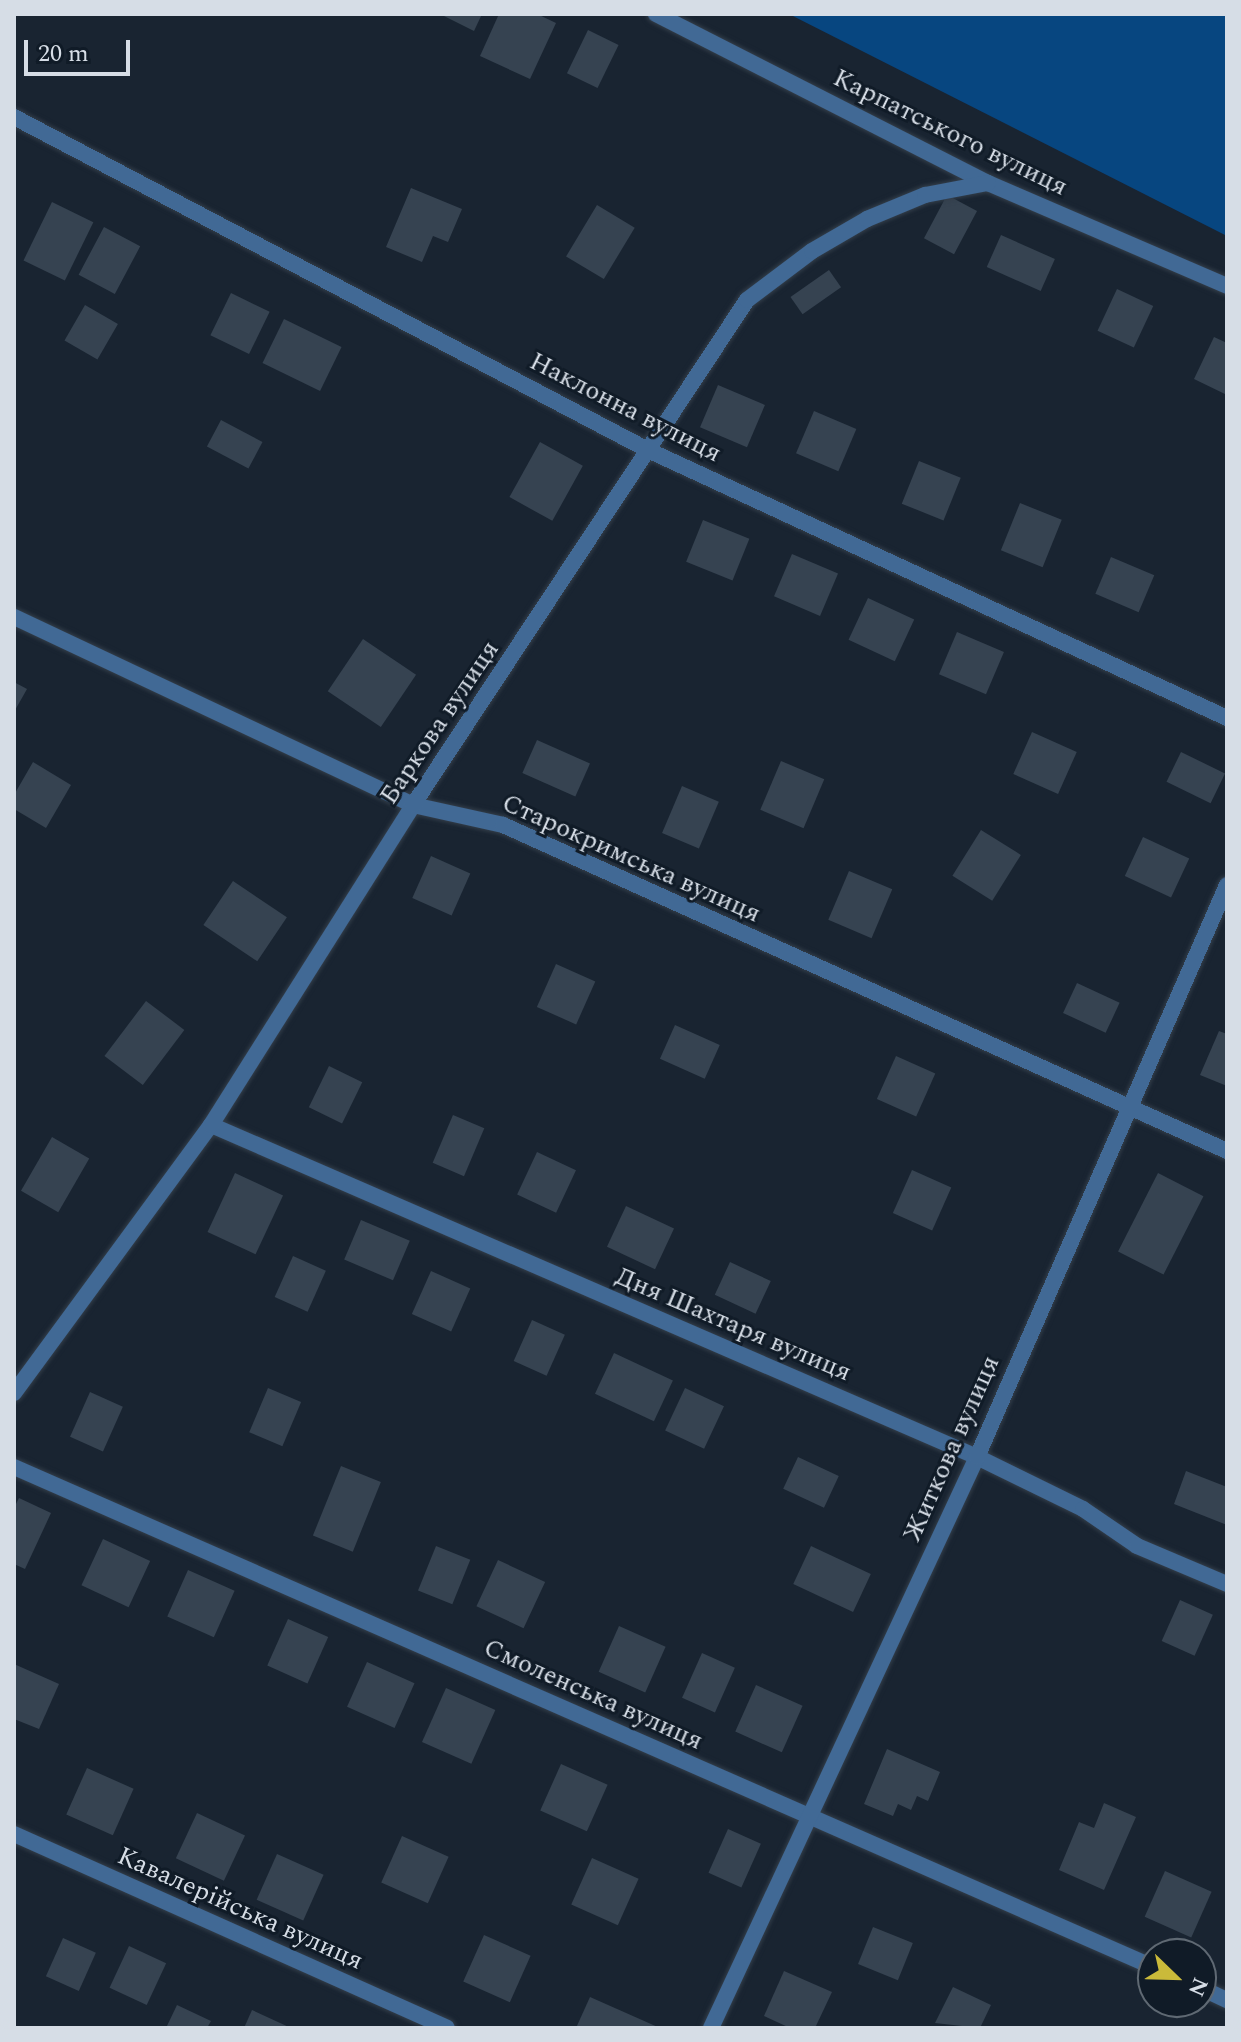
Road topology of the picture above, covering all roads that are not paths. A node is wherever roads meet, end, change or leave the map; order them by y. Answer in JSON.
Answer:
{"nodes":[{"id":1,"x":656,"y":14,"type":"edge"},
{"id":2,"x":14,"y":117,"type":"edge"},
{"id":3,"x":988,"y":183,"type":"junction"},
{"id":4,"x":1227,"y":286,"type":"edge"},
{"id":5,"x":650,"y":451,"type":"junction"},
{"id":6,"x":14,"y":617,"type":"edge"},
{"id":7,"x":1227,"y":718,"type":"edge"},
{"id":8,"x":413,"y":805,"type":"junction"},
{"id":9,"x":1227,"y":885,"type":"edge"},
{"id":10,"x":1128,"y":1110,"type":"junction"},
{"id":11,"x":211,"y":1125,"type":"junction"},
{"id":12,"x":1227,"y":1151,"type":"edge"},
{"id":13,"x":14,"y":1393,"type":"edge"},
{"id":14,"x":977,"y":1457,"type":"junction"},
{"id":15,"x":14,"y":1467,"type":"edge"},
{"id":16,"x":1227,"y":1584,"type":"edge"},
{"id":17,"x":810,"y":1816,"type":"junction"},
{"id":18,"x":14,"y":1834,"type":"edge"},
{"id":19,"x":1137,"y":1960,"type":"edge"},
{"id":20,"x":447,"y":2028,"type":"edge"},
{"id":21,"x":711,"y":2028,"type":"edge"}],
"edges":[{"from":1,"to":3,"type":"street","name":"Карпатського вулиця"},
{"from":2,"to":5,"type":"street","name":"Наклонна вулиця"},
{"from":3,"to":4,"type":"street","name":"Карпатського вулиця"},
{"from":3,"to":5,"type":"street","name":"Баркова вулиця"},
{"from":5,"to":7,"type":"street","name":"Наклонна вулиця"},
{"from":5,"to":8,"type":"street","name":"Баркова вулиця"},
{"from":6,"to":8,"type":"street","name":"Старокримська вулиця"},
{"from":8,"to":10,"type":"street","name":"Старокримська вулиця"},
{"from":8,"to":11,"type":"street","name":"Баркова вулиця"},
{"from":9,"to":10,"type":"street","name":"Житкова вулиця"},
{"from":10,"to":12,"type":"street","name":"Старокримська вулиця"},
{"from":10,"to":14,"type":"street","name":"Житкова вулиця"},
{"from":11,"to":13,"type":"street","name":"Баркова вулиця"},
{"from":11,"to":14,"type":"street","name":"Дня Шахтаря вулиця"},
{"from":14,"to":16,"type":"street","name":"Дня Шахтаря вулиця"},
{"from":14,"to":17,"type":"street","name":"Житкова вулиця"},
{"from":15,"to":17,"type":"street","name":"Смоленська вулиця"},
{"from":17,"to":19,"type":"street","name":"Смоленська вулиця"},
{"from":17,"to":21,"type":"street","name":"Житкова вулиця"},
{"from":18,"to":20,"type":"street","name":"Кавалерійська вулиця"}]}
